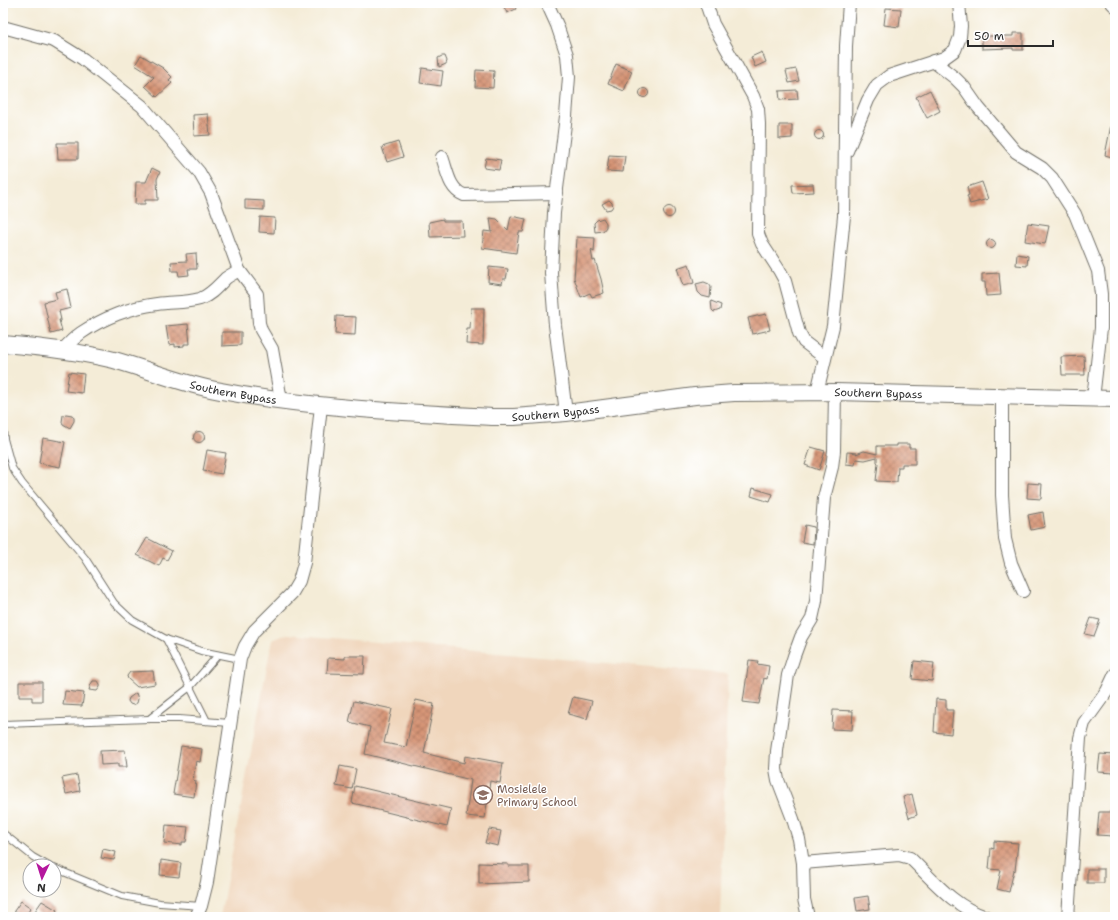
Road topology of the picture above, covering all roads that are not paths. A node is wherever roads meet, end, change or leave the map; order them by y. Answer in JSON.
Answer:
{"nodes":[{"id":1,"x":547,"y":3,"type":"edge"},
{"id":2,"x":706,"y":3,"type":"edge"},
{"id":3,"x":849,"y":3,"type":"edge"},
{"id":4,"x":959,"y":3,"type":"edge"},
{"id":5,"x":1112,"y":3,"type":"edge"},
{"id":6,"x":1115,"y":6,"type":"edge"},
{"id":7,"x":3,"y":27,"type":"edge"},
{"id":8,"x":933,"y":61,"type":"junction"},
{"id":9,"x":442,"y":157,"type":"dead end"},
{"id":10,"x":844,"y":158,"type":"junction"},
{"id":11,"x":557,"y":193,"type":"junction"},
{"id":12,"x":239,"y":270,"type":"junction"},
{"id":13,"x":3,"y":344,"type":"edge"},
{"id":14,"x":63,"y":350,"type":"junction"},
{"id":15,"x":825,"y":358,"type":"junction"},
{"id":16,"x":817,"y":392,"type":"junction"},
{"id":17,"x":835,"y":392,"type":"junction"},
{"id":18,"x":1002,"y":396,"type":"junction"},
{"id":19,"x":1093,"y":399,"type":"junction"},
{"id":20,"x":280,"y":400,"type":"junction"},
{"id":21,"x":1115,"y":400,"type":"edge"},
{"id":22,"x":321,"y":406,"type":"junction"},
{"id":23,"x":566,"y":413,"type":"junction"},
{"id":24,"x":3,"y":430,"type":"edge"},
{"id":25,"x":4,"y":440,"type":"edge"},
{"id":26,"x":1023,"y":591,"type":"dead end"},
{"id":27,"x":166,"y":640,"type":"junction"},
{"id":28,"x":218,"y":655,"type":"junction"},
{"id":29,"x":240,"y":659,"type":"junction"},
{"id":30,"x":1115,"y":674,"type":"edge"},
{"id":31,"x":190,"y":688,"type":"junction"},
{"id":32,"x":149,"y":719,"type":"junction"},
{"id":33,"x":206,"y":721,"type":"junction"},
{"id":34,"x":230,"y":723,"type":"junction"},
{"id":35,"x":3,"y":724,"type":"edge"},
{"id":36,"x":3,"y":833,"type":"edge"},
{"id":37,"x":35,"y":858,"type":"edge"},
{"id":38,"x":803,"y":862,"type":"junction"},
{"id":39,"x":62,"y":871,"type":"edge"},
{"id":40,"x":198,"y":911,"type":"edge"},
{"id":41,"x":808,"y":917,"type":"edge"},
{"id":42,"x":986,"y":917,"type":"edge"},
{"id":43,"x":1068,"y":917,"type":"edge"}],
"edges":[{"from":1,"to":11,"type":"street"},
{"from":2,"to":15,"type":"street"},
{"from":3,"to":10,"type":"street"},
{"from":4,"to":8,"type":"street"},
{"from":5,"to":6,"type":"street"},
{"from":7,"to":12,"type":"street"},
{"from":8,"to":10,"type":"street"},
{"from":8,"to":19,"type":"street"},
{"from":9,"to":11,"type":"street"},
{"from":10,"to":15,"type":"street"},
{"from":11,"to":23,"type":"street"},
{"from":12,"to":14,"type":"street"},
{"from":12,"to":20,"type":"street"},
{"from":13,"to":14,"type":"street","name":"Southern Bypass"},
{"from":14,"to":20,"type":"street","name":"Southern Bypass"},
{"from":15,"to":16,"type":"street"},
{"from":16,"to":17,"type":"street","name":"Southern Bypass"},
{"from":16,"to":23,"type":"street","name":"Southern Bypass"},
{"from":17,"to":18,"type":"street","name":"Southern Bypass"},
{"from":17,"to":38,"type":"street"},
{"from":18,"to":19,"type":"street","name":"Southern Bypass"},
{"from":18,"to":26,"type":"street"},
{"from":19,"to":21,"type":"street","name":"Southern Bypass"},
{"from":20,"to":22,"type":"street","name":"Southern Bypass"},
{"from":22,"to":23,"type":"street","name":"Southern Bypass"},
{"from":22,"to":29,"type":"street"},
{"from":24,"to":25,"type":"lane"},
{"from":25,"to":27,"type":"lane"},
{"from":27,"to":28,"type":"lane"},
{"from":27,"to":31,"type":"lane"},
{"from":28,"to":29,"type":"lane"},
{"from":28,"to":31,"type":"lane"},
{"from":29,"to":34,"type":"street"},
{"from":30,"to":43,"type":"street"},
{"from":31,"to":32,"type":"lane"},
{"from":31,"to":33,"type":"lane"},
{"from":32,"to":33,"type":"lane"},
{"from":32,"to":35,"type":"lane"},
{"from":33,"to":34,"type":"lane"},
{"from":34,"to":40,"type":"street"},
{"from":36,"to":37,"type":"lane"},
{"from":38,"to":41,"type":"street"},
{"from":38,"to":42,"type":"street"},
{"from":39,"to":40,"type":"lane"}]}
